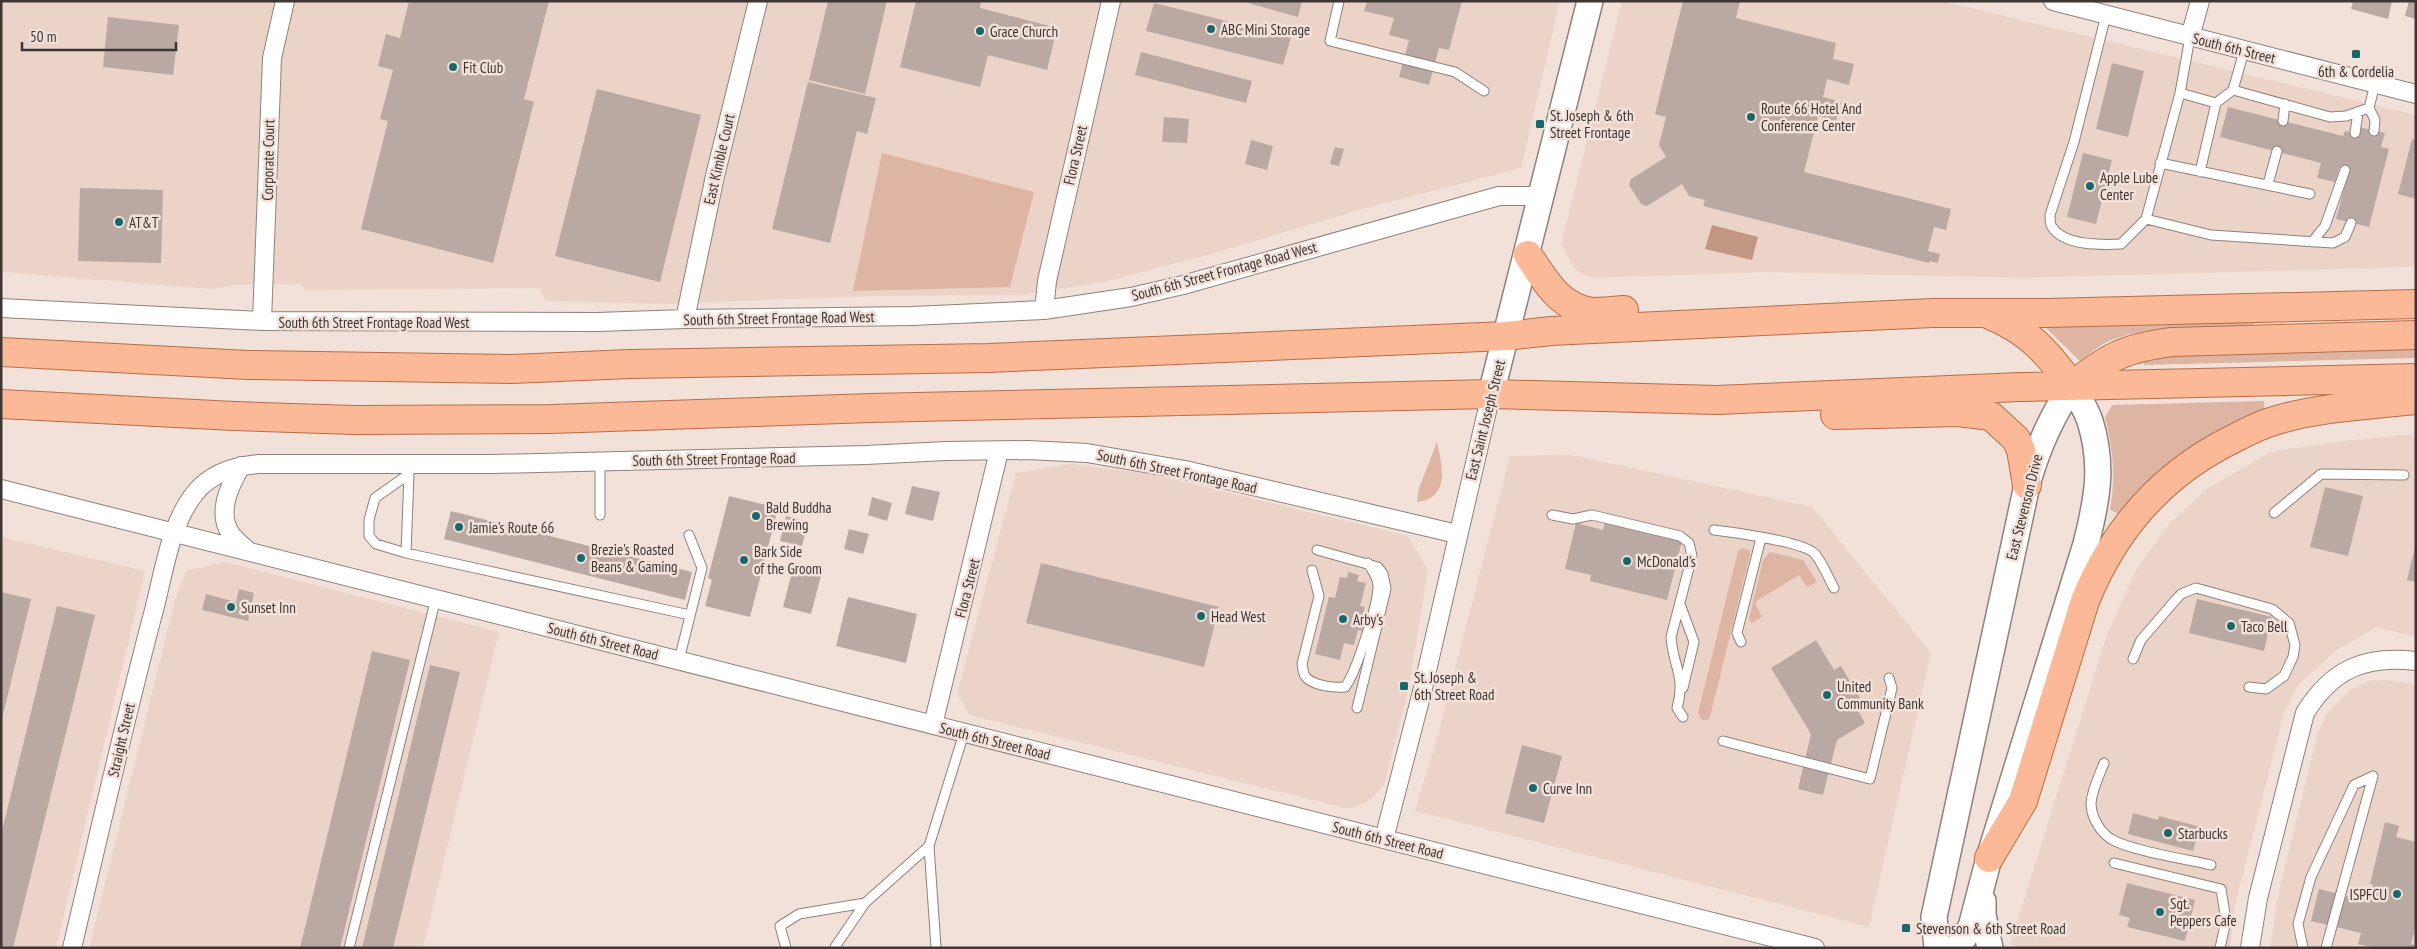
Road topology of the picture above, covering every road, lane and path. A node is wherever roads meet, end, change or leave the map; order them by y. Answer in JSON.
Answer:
{"nodes":[{"id":1,"x":285,"y":1,"type":"edge"},
{"id":2,"x":758,"y":1,"type":"edge"},
{"id":3,"x":1111,"y":1,"type":"edge"},
{"id":4,"x":1339,"y":1,"type":"edge"},
{"id":5,"x":1590,"y":1,"type":"edge"},
{"id":6,"x":2053,"y":1,"type":"edge"},
{"id":7,"x":2200,"y":1,"type":"edge"},
{"id":8,"x":2106,"y":15,"type":"junction"},
{"id":9,"x":2190,"y":37,"type":"junction"},
{"id":10,"x":2244,"y":51,"type":"junction"},
{"id":11,"x":2375,"y":84,"type":"junction"},
{"id":12,"x":2232,"y":90,"type":"junction"},
{"id":13,"x":1484,"y":91,"type":"dead end"},
{"id":14,"x":2180,"y":93,"type":"junction"},
{"id":15,"x":2416,"y":94,"type":"edge"},
{"id":16,"x":2216,"y":103,"type":"junction"},
{"id":17,"x":2285,"y":104,"type":"junction"},
{"id":18,"x":2370,"y":108,"type":"junction"},
{"id":19,"x":2358,"y":113,"type":"junction"},
{"id":20,"x":2283,"y":121,"type":"dead end"},
{"id":21,"x":2374,"y":131,"type":"dead end"},
{"id":22,"x":2355,"y":133,"type":"dead end"},
{"id":23,"x":2277,"y":151,"type":"dead end"},
{"id":24,"x":2160,"y":163,"type":"junction"},
{"id":25,"x":2346,"y":170,"type":"dead end"},
{"id":26,"x":2200,"y":172,"type":"junction"},
{"id":27,"x":2268,"y":184,"type":"junction"},
{"id":28,"x":2310,"y":194,"type":"dead end"},
{"id":29,"x":1542,"y":196,"type":"junction"},
{"id":30,"x":2146,"y":219,"type":"junction"},
{"id":31,"x":2351,"y":223,"type":"dead end"},
{"id":32,"x":2312,"y":242,"type":"junction"},
{"id":33,"x":1528,"y":255,"type":"junction"},
{"id":34,"x":2416,"y":304,"type":"edge"},
{"id":35,"x":1,"y":308,"type":"edge"},
{"id":36,"x":1044,"y":310,"type":"junction"},
{"id":37,"x":1983,"y":312,"type":"junction"},
{"id":38,"x":685,"y":318,"type":"junction"},
{"id":39,"x":1855,"y":318,"type":"junction"},
{"id":40,"x":262,"y":321,"type":"junction"},
{"id":41,"x":2416,"y":335,"type":"edge"},
{"id":42,"x":1506,"y":336,"type":"junction"},
{"id":43,"x":1,"y":352,"type":"edge"},
{"id":44,"x":2416,"y":378,"type":"edge"},
{"id":45,"x":2072,"y":386,"type":"junction"},
{"id":46,"x":1492,"y":394,"type":"junction"},
{"id":47,"x":1635,"y":399,"type":"junction"},
{"id":48,"x":2416,"y":400,"type":"edge"},
{"id":49,"x":1,"y":404,"type":"edge"},
{"id":50,"x":999,"y":451,"type":"junction"},
{"id":51,"x":600,"y":462,"type":"junction"},
{"id":52,"x":241,"y":466,"type":"junction"},
{"id":53,"x":409,"y":470,"type":"junction"},
{"id":54,"x":2404,"y":475,"type":"dead end"},
{"id":55,"x":2027,"y":485,"type":"junction"},
{"id":56,"x":1,"y":489,"type":"edge"},
{"id":57,"x":2274,"y":514,"type":"dead end"},
{"id":58,"x":600,"y":515,"type":"dead end"},
{"id":59,"x":1552,"y":515,"type":"dead end"},
{"id":60,"x":1714,"y":530,"type":"dead end"},
{"id":61,"x":176,"y":533,"type":"junction"},
{"id":62,"x":1458,"y":534,"type":"junction"},
{"id":63,"x":689,"y":535,"type":"dead end"},
{"id":64,"x":1761,"y":538,"type":"junction"},
{"id":65,"x":1317,"y":550,"type":"dead end"},
{"id":66,"x":248,"y":551,"type":"junction"},
{"id":67,"x":406,"y":553,"type":"junction"},
{"id":68,"x":1368,"y":563,"type":"junction"},
{"id":69,"x":1312,"y":570,"type":"dead end"},
{"id":70,"x":1834,"y":588,"type":"dead end"},
{"id":71,"x":436,"y":598,"type":"junction"},
{"id":72,"x":1680,"y":604,"type":"junction"},
{"id":73,"x":690,"y":615,"type":"junction"},
{"id":74,"x":1741,"y":642,"type":"dead end"},
{"id":75,"x":2133,"y":659,"type":"dead end"},
{"id":76,"x":679,"y":660,"type":"junction"},
{"id":77,"x":2416,"y":661,"type":"edge"},
{"id":78,"x":1889,"y":678,"type":"dead end"},
{"id":79,"x":2249,"y":688,"type":"dead end"},
{"id":80,"x":1682,"y":691,"type":"junction"},
{"id":81,"x":1357,"y":708,"type":"dead end"},
{"id":82,"x":1683,"y":717,"type":"dead end"},
{"id":83,"x":933,"y":725,"type":"junction"},
{"id":84,"x":964,"y":733,"type":"junction"},
{"id":85,"x":1724,"y":741,"type":"dead end"},
{"id":86,"x":2104,"y":764,"type":"dead end"},
{"id":87,"x":1384,"y":839,"type":"junction"},
{"id":88,"x":929,"y":846,"type":"junction"},
{"id":89,"x":2114,"y":863,"type":"dead end"},
{"id":90,"x":2211,"y":865,"type":"dead end"},
{"id":91,"x":1986,"y":870,"type":"junction"},
{"id":92,"x":866,"y":903,"type":"junction"},
{"id":93,"x":936,"y":947,"type":"edge"},
{"id":94,"x":72,"y":948,"type":"edge"},
{"id":95,"x":350,"y":948,"type":"edge"},
{"id":96,"x":786,"y":948,"type":"edge"},
{"id":97,"x":836,"y":948,"type":"edge"},
{"id":98,"x":1816,"y":948,"type":"edge"},
{"id":99,"x":1936,"y":948,"type":"edge"},
{"id":100,"x":1957,"y":948,"type":"edge"},
{"id":101,"x":1990,"y":948,"type":"edge"},
{"id":102,"x":2220,"y":948,"type":"edge"},
{"id":103,"x":2250,"y":948,"type":"edge"},
{"id":104,"x":2303,"y":948,"type":"edge"},
{"id":105,"x":2326,"y":948,"type":"edge"}],
"edges":[{"from":1,"to":40,"type":"street","name":"Corporate Court"},
{"from":2,"to":38,"type":"street","name":"East Kimble Court"},
{"from":3,"to":36,"type":"street","name":"Flora Street"},
{"from":4,"to":13,"type":"lane"},
{"from":5,"to":29,"type":"main road","name":"East Saint Joseph Street"},
{"from":6,"to":8,"type":"street","name":"South 6th Street"},
{"from":7,"to":9,"type":"street"},
{"from":8,"to":9,"type":"street","name":"South 6th Street"},
{"from":8,"to":30,"type":"lane"},
{"from":9,"to":10,"type":"street","name":"South 6th Street"},
{"from":9,"to":14,"type":"lane"},
{"from":10,"to":11,"type":"street","name":"South 6th Street"},
{"from":10,"to":12,"type":"lane"},
{"from":11,"to":15,"type":"street","name":"South 6th Street"},
{"from":11,"to":18,"type":"lane"},
{"from":12,"to":16,"type":"lane"},
{"from":12,"to":17,"type":"lane"},
{"from":14,"to":16,"type":"lane"},
{"from":14,"to":24,"type":"lane"},
{"from":16,"to":26,"type":"lane"},
{"from":17,"to":19,"type":"lane"},
{"from":17,"to":20,"type":"lane"},
{"from":18,"to":19,"type":"lane"},
{"from":18,"to":21,"type":"lane"},
{"from":19,"to":22,"type":"lane"},
{"from":23,"to":27,"type":"lane"},
{"from":24,"to":26,"type":"lane"},
{"from":24,"to":30,"type":"lane"},
{"from":25,"to":32,"type":"lane"},
{"from":26,"to":27,"type":"lane"},
{"from":27,"to":28,"type":"lane"},
{"from":29,"to":33,"type":"main road","name":"East Saint Joseph Street"},
{"from":29,"to":36,"type":"street","name":"South 6th Street Frontage Road West"},
{"from":30,"to":32,"type":"lane"},
{"from":31,"to":32,"type":"lane"},
{"from":33,"to":39,"type":"main road"},
{"from":33,"to":42,"type":"main road","name":"East Saint Joseph Street"},
{"from":34,"to":37,"type":"main road"},
{"from":35,"to":40,"type":"street","name":"South 6th Street Frontage Road West"},
{"from":36,"to":38,"type":"street","name":"South 6th Street Frontage Road West"},
{"from":37,"to":39,"type":"main road"},
{"from":37,"to":45,"type":"main road"},
{"from":38,"to":40,"type":"street","name":"South 6th Street Frontage Road West"},
{"from":39,"to":42,"type":"main road"},
{"from":41,"to":45,"type":"main road"},
{"from":42,"to":43,"type":"main road"},
{"from":42,"to":46,"type":"main road","name":"East Saint Joseph Street"},
{"from":44,"to":45,"type":"main road"},
{"from":45,"to":47,"type":"main road"},
{"from":45,"to":55,"type":"main road","name":"East Stevenson Drive"},
{"from":45,"to":91,"type":"main road"},
{"from":46,"to":47,"type":"main road"},
{"from":46,"to":49,"type":"main road"},
{"from":46,"to":62,"type":"street","name":"East Saint Joseph Street"},
{"from":47,"to":55,"type":"main road"},
{"from":48,"to":91,"type":"main road"},
{"from":50,"to":51,"type":"street","name":"South 6th Street Frontage Road"},
{"from":50,"to":62,"type":"street","name":"South 6th Street Frontage Road"},
{"from":50,"to":83,"type":"street","name":"Flora Street"},
{"from":51,"to":53,"type":"street","name":"South 6th Street Frontage Road"},
{"from":51,"to":58,"type":"lane"},
{"from":52,"to":53,"type":"street","name":"South 6th Street Frontage Road"},
{"from":52,"to":61,"type":"street","name":"South 6th Street Frontage Road"},
{"from":52,"to":66,"type":"street"},
{"from":53,"to":67,"type":"lane"},
{"from":53,"to":67,"type":"lane"},
{"from":54,"to":57,"type":"lane"},
{"from":55,"to":99,"type":"main road","name":"East Stevenson Drive"},
{"from":56,"to":61,"type":"street"},
{"from":59,"to":72,"type":"lane"},
{"from":60,"to":64,"type":"lane"},
{"from":61,"to":66,"type":"street","name":"South 6th Street Road"},
{"from":61,"to":94,"type":"street","name":"Straight Street"},
{"from":62,"to":87,"type":"street","name":"East Saint Joseph Street"},
{"from":63,"to":73,"type":"lane"},
{"from":64,"to":70,"type":"lane"},
{"from":64,"to":74,"type":"lane"},
{"from":65,"to":68,"type":"lane"},
{"from":66,"to":71,"type":"street","name":"South 6th Street Road"},
{"from":67,"to":73,"type":"lane"},
{"from":68,"to":69,"type":"lane"},
{"from":68,"to":81,"type":"lane"},
{"from":71,"to":76,"type":"street","name":"South 6th Street Road"},
{"from":71,"to":95,"type":"lane"},
{"from":72,"to":80,"type":"lane"},
{"from":72,"to":80,"type":"lane"},
{"from":73,"to":76,"type":"lane"},
{"from":75,"to":79,"type":"lane"},
{"from":76,"to":83,"type":"street","name":"South 6th Street Road"},
{"from":77,"to":103,"type":"street"},
{"from":78,"to":85,"type":"lane"},
{"from":80,"to":82,"type":"lane"},
{"from":83,"to":84,"type":"street","name":"South 6th Street Road"},
{"from":84,"to":87,"type":"street","name":"South 6th Street Road"},
{"from":84,"to":88,"type":"lane"},
{"from":86,"to":90,"type":"lane"},
{"from":87,"to":98,"type":"street","name":"South 6th Street Road"},
{"from":88,"to":92,"type":"lane"},
{"from":88,"to":93,"type":"lane"},
{"from":89,"to":102,"type":"lane"},
{"from":91,"to":100,"type":"main road"},
{"from":91,"to":101,"type":"main road"},
{"from":92,"to":96,"type":"lane"},
{"from":92,"to":97,"type":"lane"},
{"from":104,"to":105,"type":"lane"}]}
